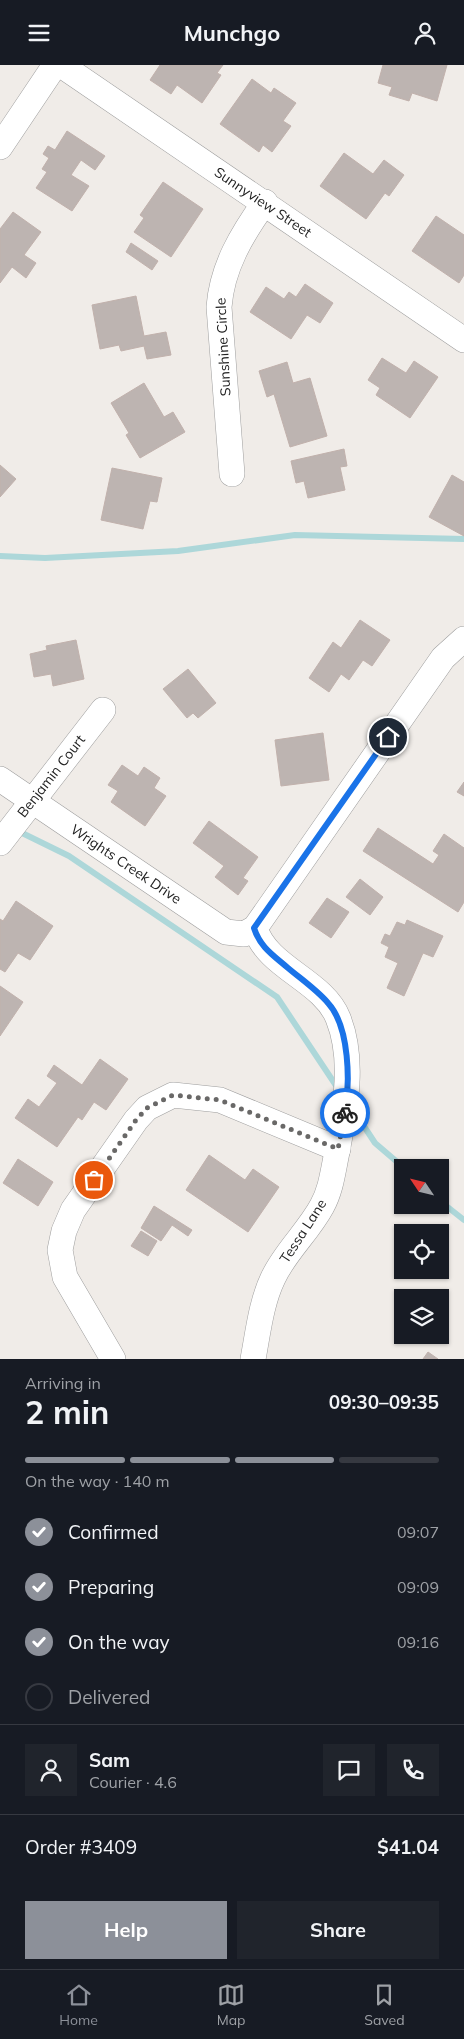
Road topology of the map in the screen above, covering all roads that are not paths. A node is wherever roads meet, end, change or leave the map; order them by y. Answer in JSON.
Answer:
{"nodes":[{"id":1,"x":55,"y":65,"type":"edge"},
{"id":2,"x":62,"y":65,"type":"edge"},
{"id":3,"x":0,"y":147,"type":"edge"},
{"id":4,"x":265,"y":202,"type":"junction"},
{"id":5,"x":464,"y":340,"type":"edge"},
{"id":6,"x":232,"y":474,"type":"dead end"},
{"id":7,"x":464,"y":639,"type":"edge"},
{"id":8,"x":102,"y":710,"type":"dead end"},
{"id":9,"x":0,"y":779,"type":"edge"},
{"id":10,"x":32,"y":800,"type":"junction"},
{"id":11,"x":0,"y":843,"type":"edge"},
{"id":12,"x":254,"y":928,"type":"junction"},
{"id":13,"x":338,"y":1149,"type":"junction"},
{"id":14,"x":113,"y":1359,"type":"edge"},
{"id":15,"x":253,"y":1359,"type":"edge"}],
"edges":[{"from":1,"to":3,"type":"street"},
{"from":2,"to":4,"type":"street","name":"Sunnyview Street"},
{"from":4,"to":5,"type":"street","name":"Sunnyview Street"},
{"from":4,"to":6,"type":"street","name":"Sunshine Circle"},
{"from":7,"to":12,"type":"street"},
{"from":8,"to":10,"type":"street","name":"Benjamin Court"},
{"from":9,"to":10,"type":"street","name":"Wrights Creek Drive"},
{"from":10,"to":11,"type":"street","name":"Benjamin Court"},
{"from":10,"to":12,"type":"street","name":"Wrights Creek Drive"},
{"from":12,"to":13,"type":"street","name":"Tessa Lane"},
{"from":13,"to":14,"type":"street"},
{"from":13,"to":15,"type":"street","name":"Tessa Lane"}]}
